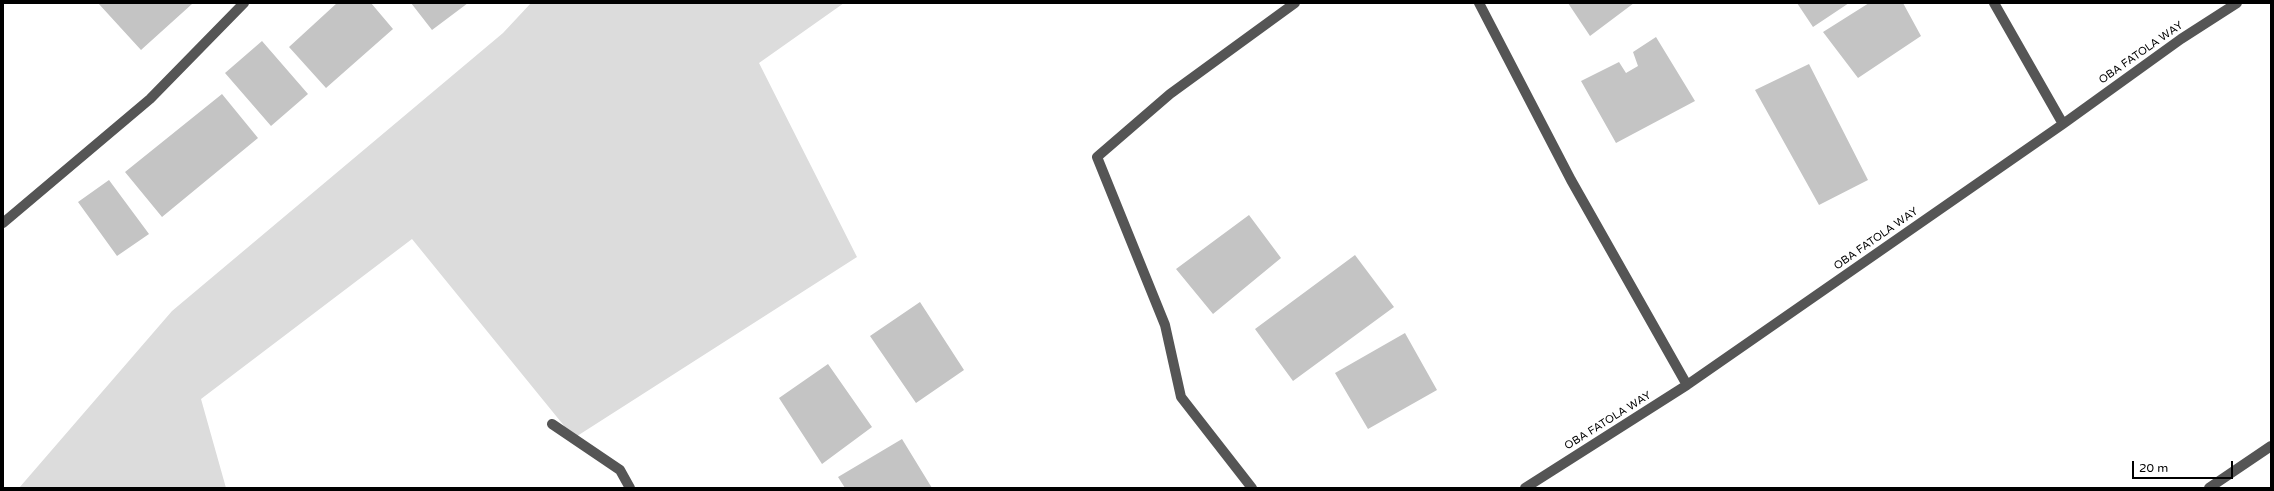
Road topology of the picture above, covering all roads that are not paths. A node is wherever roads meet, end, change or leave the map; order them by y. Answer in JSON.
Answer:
{"nodes":[{"id":1,"x":244,"y":3,"type":"edge"},
{"id":2,"x":1294,"y":3,"type":"edge"},
{"id":3,"x":1479,"y":3,"type":"edge"},
{"id":4,"x":1994,"y":3,"type":"edge"},
{"id":5,"x":2236,"y":3,"type":"edge"},
{"id":6,"x":2063,"y":124,"type":"junction"},
{"id":7,"x":3,"y":223,"type":"edge"},
{"id":8,"x":1687,"y":385,"type":"junction"},
{"id":9,"x":552,"y":424,"type":"dead end"},
{"id":10,"x":2271,"y":446,"type":"edge"},
{"id":11,"x":630,"y":488,"type":"edge"},
{"id":12,"x":1252,"y":488,"type":"edge"},
{"id":13,"x":1525,"y":488,"type":"edge"},
{"id":14,"x":2209,"y":488,"type":"edge"}],
"edges":[{"from":1,"to":7,"type":"street"},
{"from":2,"to":12,"type":"street"},
{"from":3,"to":8,"type":"street"},
{"from":4,"to":6,"type":"street"},
{"from":5,"to":6,"type":"street","name":"OBA FATOLA WAY"},
{"from":6,"to":8,"type":"street","name":"OBA FATOLA WAY"},
{"from":8,"to":13,"type":"street","name":"OBA FATOLA WAY"},
{"from":9,"to":11,"type":"street"},
{"from":10,"to":14,"type":"street"}]}
